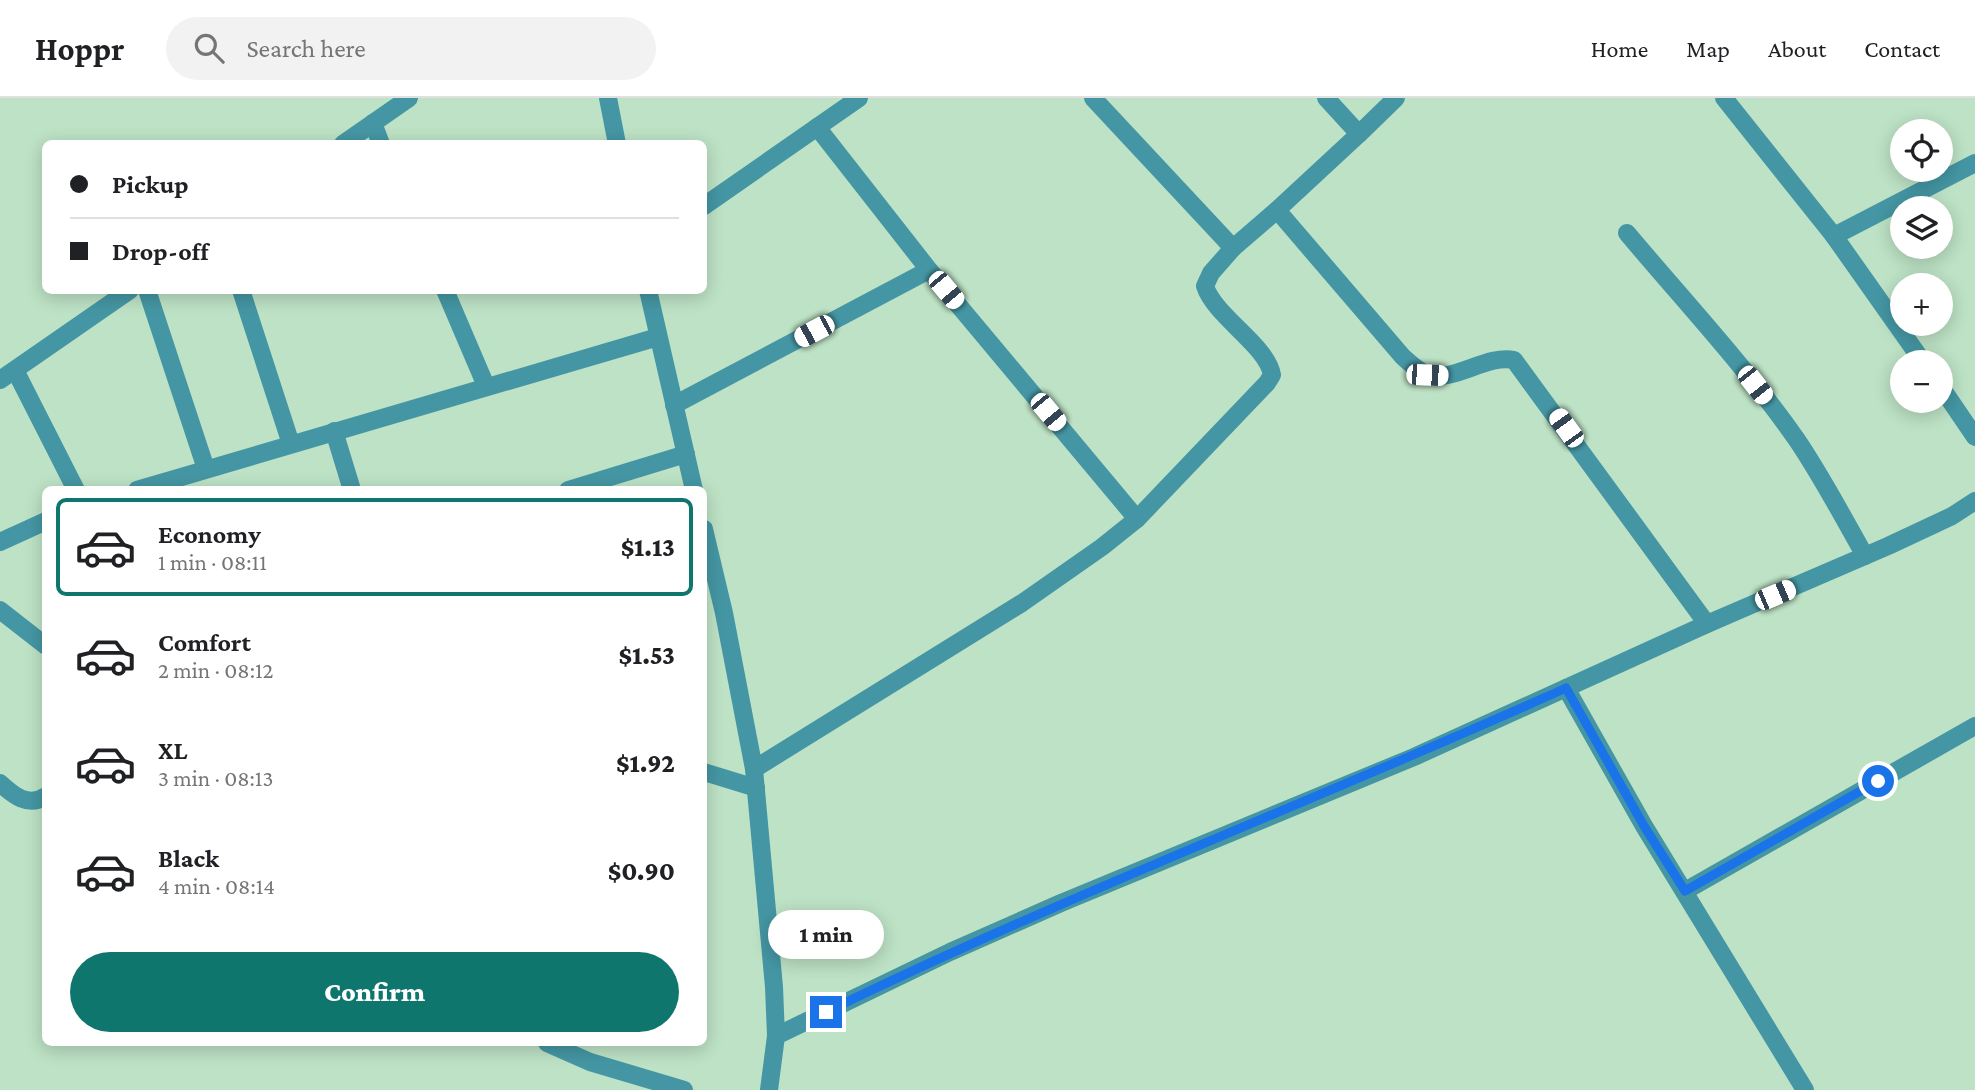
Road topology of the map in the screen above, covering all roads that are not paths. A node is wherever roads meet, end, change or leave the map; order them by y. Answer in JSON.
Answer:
{"nodes":[{"id":1,"x":410,"y":98,"type":"edge"},
{"id":2,"x":608,"y":98,"type":"edge"},
{"id":3,"x":859,"y":98,"type":"edge"},
{"id":4,"x":1093,"y":98,"type":"edge"},
{"id":5,"x":1326,"y":98,"type":"edge"},
{"id":6,"x":1396,"y":98,"type":"edge"},
{"id":7,"x":1724,"y":98,"type":"edge"},
{"id":8,"x":373,"y":123,"type":"junction"},
{"id":9,"x":817,"y":127,"type":"junction"},
{"id":10,"x":1359,"y":134,"type":"junction"},
{"id":11,"x":349,"y":140,"type":"edge"},
{"id":12,"x":379,"y":140,"type":"edge"},
{"id":13,"x":616,"y":140,"type":"edge"},
{"id":14,"x":1975,"y":163,"type":"edge"},
{"id":15,"x":707,"y":204,"type":"edge"},
{"id":16,"x":1277,"y":210,"type":"junction"},
{"id":17,"x":1627,"y":233,"type":"dead end"},
{"id":18,"x":1833,"y":236,"type":"junction"},
{"id":19,"x":1233,"y":248,"type":"junction"},
{"id":20,"x":929,"y":270,"type":"junction"},
{"id":21,"x":124,"y":294,"type":"edge"},
{"id":22,"x":148,"y":294,"type":"edge"},
{"id":23,"x":242,"y":294,"type":"edge"},
{"id":24,"x":447,"y":294,"type":"edge"},
{"id":25,"x":649,"y":294,"type":"edge"},
{"id":26,"x":658,"y":337,"type":"junction"},
{"id":27,"x":1914,"y":350,"type":"edge"},
{"id":28,"x":7,"y":375,"type":"edge"},
{"id":29,"x":486,"y":386,"type":"junction"},
{"id":30,"x":674,"y":405,"type":"junction"},
{"id":31,"x":1953,"y":405,"type":"edge"},
{"id":32,"x":334,"y":431,"type":"junction"},
{"id":33,"x":1975,"y":437,"type":"edge"},
{"id":34,"x":291,"y":444,"type":"junction"},
{"id":35,"x":686,"y":454,"type":"junction"},
{"id":36,"x":206,"y":469,"type":"junction"},
{"id":37,"x":74,"y":486,"type":"edge"},
{"id":38,"x":150,"y":486,"type":"edge"},
{"id":39,"x":351,"y":486,"type":"edge"},
{"id":40,"x":581,"y":486,"type":"edge"},
{"id":41,"x":693,"y":486,"type":"edge"},
{"id":42,"x":1975,"y":500,"type":"edge"},
{"id":43,"x":1137,"y":519,"type":"junction"},
{"id":44,"x":42,"y":523,"type":"edge"},
{"id":45,"x":0,"y":542,"type":"edge"},
{"id":46,"x":707,"y":554,"type":"edge"},
{"id":47,"x":1864,"y":556,"type":"junction"},
{"id":48,"x":0,"y":610,"type":"edge"},
{"id":49,"x":1707,"y":624,"type":"junction"},
{"id":50,"x":42,"y":643,"type":"edge"},
{"id":51,"x":1566,"y":688,"type":"junction"},
{"id":52,"x":1975,"y":726,"type":"edge"},
{"id":53,"x":754,"y":768,"type":"junction"},
{"id":54,"x":707,"y":773,"type":"edge"},
{"id":55,"x":0,"y":783,"type":"edge"},
{"id":56,"x":756,"y":788,"type":"junction"},
{"id":57,"x":42,"y":797,"type":"edge"},
{"id":58,"x":1685,"y":891,"type":"junction"},
{"id":59,"x":776,"y":1036,"type":"junction"},
{"id":60,"x":554,"y":1046,"type":"edge"},
{"id":61,"x":684,"y":1090,"type":"edge"},
{"id":62,"x":769,"y":1090,"type":"edge"},
{"id":63,"x":1805,"y":1090,"type":"edge"}],
"edges":[{"from":1,"to":8,"type":"street"},
{"from":2,"to":13,"type":"street"},
{"from":3,"to":9,"type":"street"},
{"from":4,"to":19,"type":"street"},
{"from":5,"to":10,"type":"street"},
{"from":6,"to":10,"type":"street"},
{"from":7,"to":18,"type":"street"},
{"from":8,"to":11,"type":"street"},
{"from":8,"to":12,"type":"street"},
{"from":9,"to":15,"type":"street"},
{"from":9,"to":20,"type":"street"},
{"from":10,"to":16,"type":"street"},
{"from":14,"to":18,"type":"street"},
{"from":16,"to":19,"type":"street"},
{"from":16,"to":49,"type":"street"},
{"from":17,"to":47,"type":"street"},
{"from":18,"to":27,"type":"street"},
{"from":19,"to":43,"type":"street"},
{"from":20,"to":30,"type":"street"},
{"from":20,"to":43,"type":"street"},
{"from":21,"to":28,"type":"street"},
{"from":22,"to":36,"type":"street"},
{"from":23,"to":34,"type":"street"},
{"from":24,"to":29,"type":"street"},
{"from":25,"to":26,"type":"street"},
{"from":26,"to":29,"type":"street"},
{"from":26,"to":30,"type":"street"},
{"from":28,"to":37,"type":"street"},
{"from":29,"to":32,"type":"street"},
{"from":30,"to":35,"type":"street"},
{"from":31,"to":33,"type":"street"},
{"from":32,"to":34,"type":"street"},
{"from":32,"to":39,"type":"street"},
{"from":34,"to":36,"type":"street"},
{"from":35,"to":40,"type":"street"},
{"from":35,"to":41,"type":"street"},
{"from":36,"to":38,"type":"street"},
{"from":42,"to":47,"type":"street"},
{"from":43,"to":53,"type":"street"},
{"from":44,"to":45,"type":"street"},
{"from":46,"to":53,"type":"street"},
{"from":47,"to":49,"type":"street"},
{"from":48,"to":50,"type":"street"},
{"from":49,"to":51,"type":"street"},
{"from":51,"to":58,"type":"street"},
{"from":51,"to":59,"type":"street"},
{"from":52,"to":58,"type":"street"},
{"from":53,"to":56,"type":"street"},
{"from":54,"to":56,"type":"street"},
{"from":55,"to":57,"type":"street"},
{"from":56,"to":59,"type":"street"},
{"from":58,"to":63,"type":"street"},
{"from":59,"to":62,"type":"street"},
{"from":60,"to":61,"type":"street"}]}
